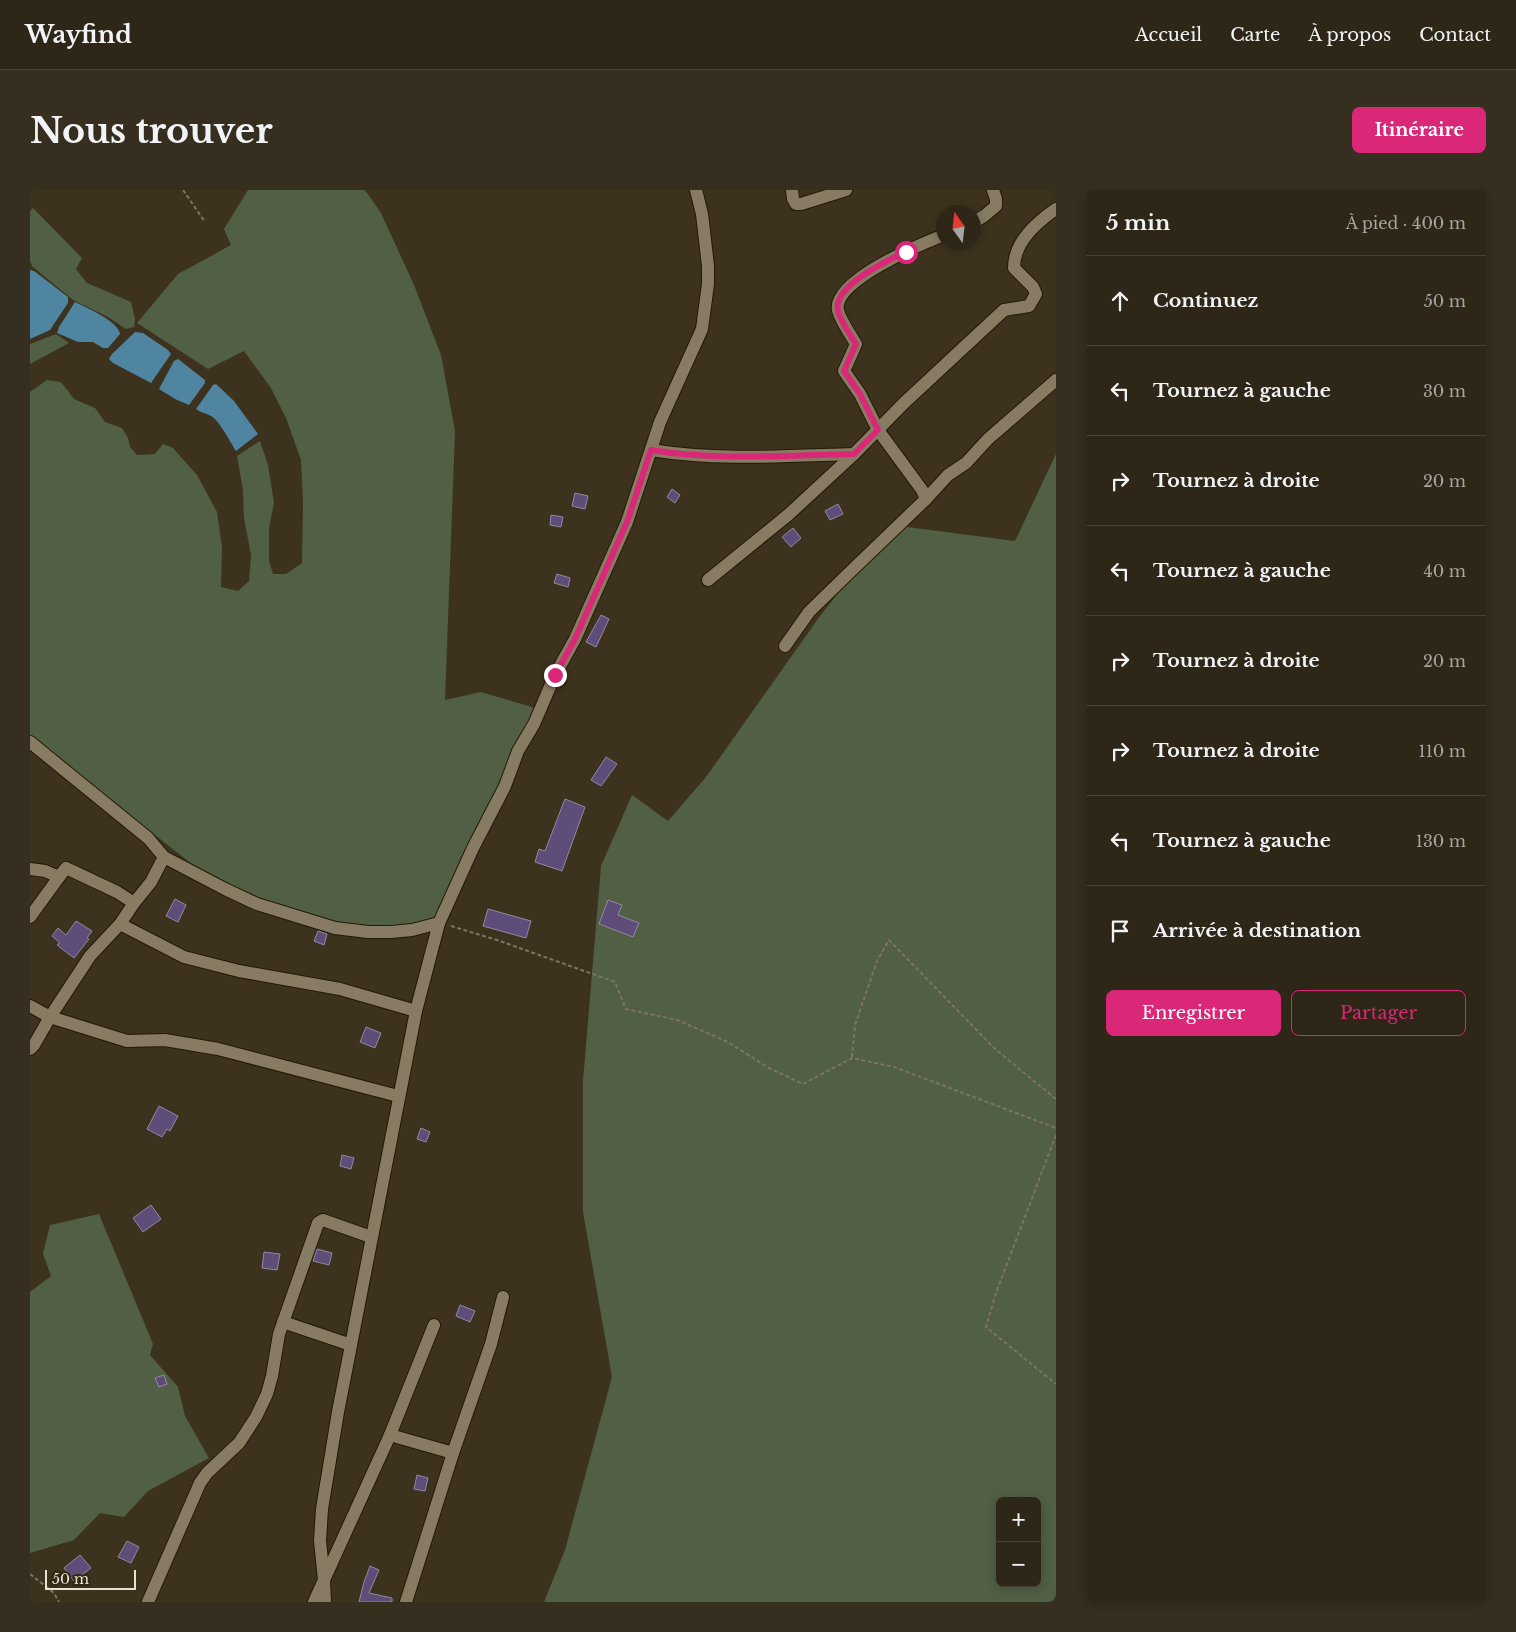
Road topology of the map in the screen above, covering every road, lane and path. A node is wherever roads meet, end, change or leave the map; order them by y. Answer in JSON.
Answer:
{"nodes":[{"id":1,"x":183,"y":190,"type":"edge"},
{"id":2,"x":696,"y":190,"type":"edge"},
{"id":3,"x":792,"y":190,"type":"edge"},
{"id":4,"x":846,"y":190,"type":"edge"},
{"id":5,"x":993,"y":190,"type":"edge"},
{"id":6,"x":1056,"y":209,"type":"edge"},
{"id":7,"x":981,"y":218,"type":"edge"},
{"id":8,"x":205,"y":222,"type":"dead end"},
{"id":9,"x":936,"y":239,"type":"edge"},
{"id":10,"x":1056,"y":380,"type":"edge"},
{"id":11,"x":878,"y":430,"type":"junction"},
{"id":12,"x":651,"y":450,"type":"junction"},
{"id":13,"x":854,"y":454,"type":"junction"},
{"id":14,"x":926,"y":499,"type":"junction"},
{"id":15,"x":708,"y":580,"type":"dead end"},
{"id":16,"x":785,"y":646,"type":"dead end"},
{"id":17,"x":30,"y":742,"type":"edge"},
{"id":18,"x":164,"y":857,"type":"junction"},
{"id":19,"x":30,"y":870,"type":"edge"},
{"id":20,"x":59,"y":877,"type":"junction"},
{"id":21,"x":134,"y":903,"type":"junction"},
{"id":22,"x":30,"y":916,"type":"edge"},
{"id":23,"x":439,"y":923,"type":"junction"},
{"id":24,"x":120,"y":924,"type":"junction"},
{"id":25,"x":30,"y":1006,"type":"edge"},
{"id":26,"x":416,"y":1011,"type":"junction"},
{"id":27,"x":50,"y":1017,"type":"junction"},
{"id":28,"x":30,"y":1049,"type":"edge"},
{"id":29,"x":852,"y":1058,"type":"junction"},
{"id":30,"x":398,"y":1096,"type":"junction"},
{"id":31,"x":1056,"y":1099,"type":"edge"},
{"id":32,"x":1056,"y":1128,"type":"edge"},
{"id":33,"x":1056,"y":1135,"type":"edge"},
{"id":34,"x":371,"y":1237,"type":"junction"},
{"id":35,"x":503,"y":1297,"type":"dead end"},
{"id":36,"x":283,"y":1322,"type":"junction"},
{"id":37,"x":434,"y":1325,"type":"dead end"},
{"id":38,"x":351,"y":1345,"type":"junction"},
{"id":39,"x":1056,"y":1384,"type":"edge"},
{"id":40,"x":390,"y":1435,"type":"junction"},
{"id":41,"x":453,"y":1454,"type":"junction"},
{"id":42,"x":30,"y":1574,"type":"edge"},
{"id":43,"x":324,"y":1580,"type":"junction"},
{"id":44,"x":59,"y":1602,"type":"edge"},
{"id":45,"x":148,"y":1602,"type":"edge"},
{"id":46,"x":314,"y":1602,"type":"edge"},
{"id":47,"x":325,"y":1602,"type":"edge"},
{"id":48,"x":406,"y":1602,"type":"edge"}],
"edges":[{"from":1,"to":8,"type":"path"},
{"from":2,"to":12,"type":"street"},
{"from":3,"to":4,"type":"street"},
{"from":5,"to":7,"type":"street"},
{"from":6,"to":11,"type":"street"},
{"from":9,"to":11,"type":"street"},
{"from":10,"to":14,"type":"street"},
{"from":11,"to":13,"type":"street"},
{"from":11,"to":14,"type":"street"},
{"from":12,"to":13,"type":"street"},
{"from":12,"to":23,"type":"street"},
{"from":13,"to":15,"type":"street"},
{"from":14,"to":16,"type":"street"},
{"from":17,"to":18,"type":"street"},
{"from":18,"to":21,"type":"street"},
{"from":18,"to":23,"type":"street"},
{"from":19,"to":20,"type":"street"},
{"from":20,"to":21,"type":"street"},
{"from":20,"to":22,"type":"street"},
{"from":21,"to":24,"type":"street"},
{"from":23,"to":26,"type":"street"},
{"from":23,"to":29,"type":"path"},
{"from":24,"to":26,"type":"street"},
{"from":24,"to":27,"type":"street"},
{"from":25,"to":27,"type":"street"},
{"from":26,"to":30,"type":"street"},
{"from":27,"to":28,"type":"street"},
{"from":27,"to":30,"type":"street"},
{"from":29,"to":31,"type":"path"},
{"from":29,"to":32,"type":"path"},
{"from":30,"to":34,"type":"street"},
{"from":33,"to":39,"type":"path"},
{"from":34,"to":36,"type":"street"},
{"from":34,"to":38,"type":"street"},
{"from":35,"to":41,"type":"street"},
{"from":36,"to":38,"type":"street"},
{"from":36,"to":45,"type":"street"},
{"from":37,"to":40,"type":"street"},
{"from":38,"to":43,"type":"street"},
{"from":40,"to":41,"type":"street"},
{"from":40,"to":43,"type":"street"},
{"from":41,"to":48,"type":"street"},
{"from":42,"to":44,"type":"path"},
{"from":43,"to":46,"type":"street"},
{"from":43,"to":47,"type":"street"}]}
